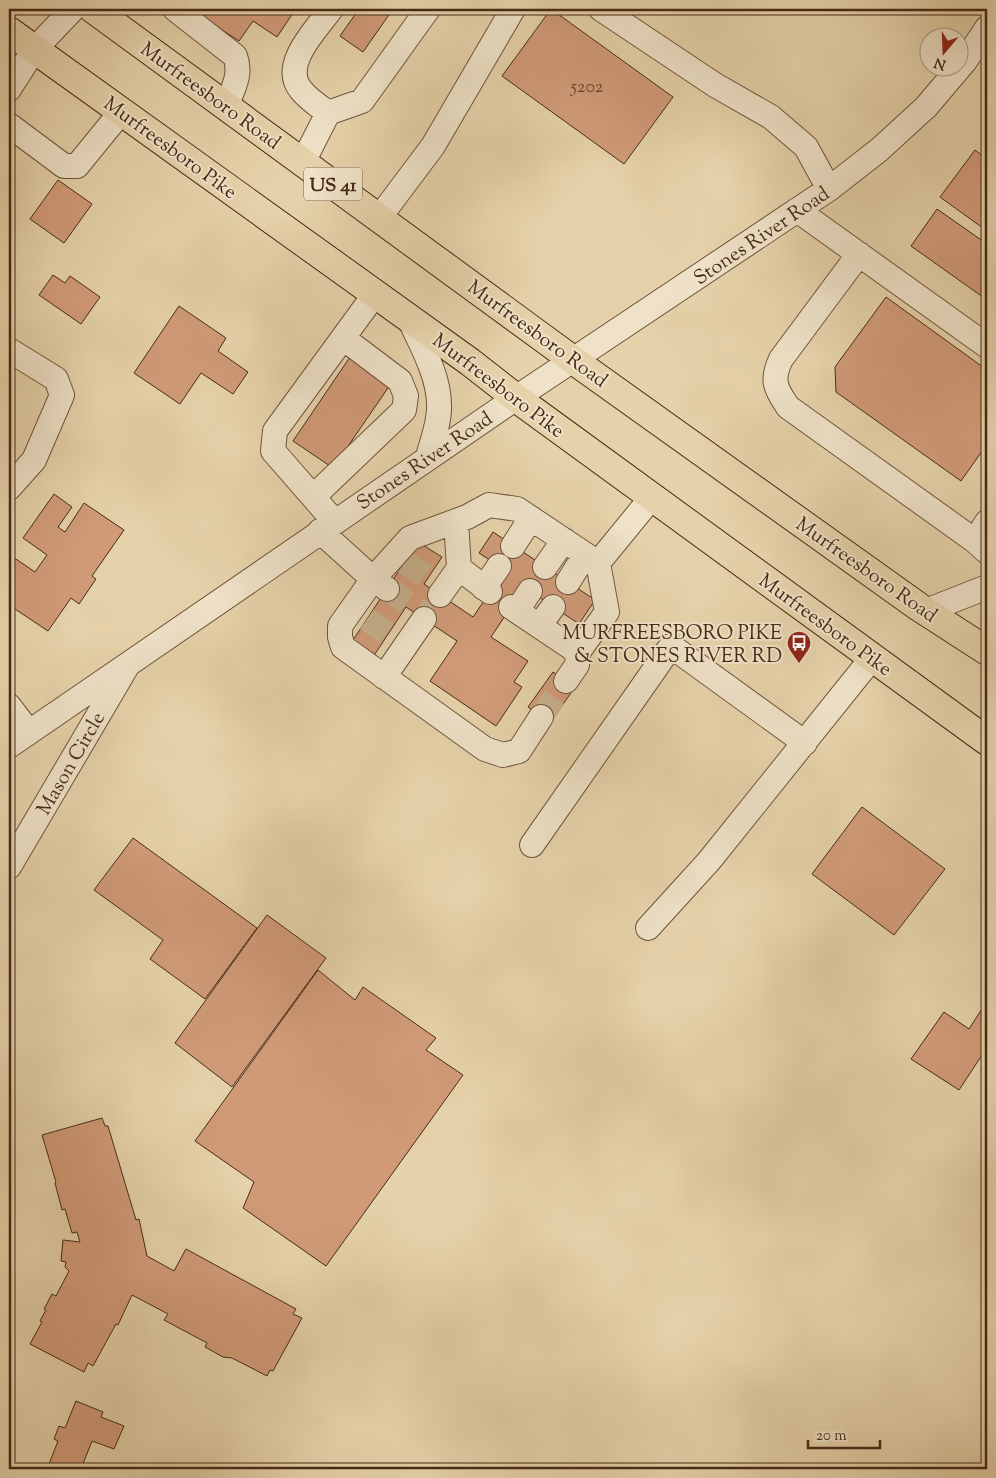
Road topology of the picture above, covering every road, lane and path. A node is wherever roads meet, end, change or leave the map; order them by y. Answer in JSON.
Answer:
{"nodes":[{"id":1,"x":73,"y":9,"type":"edge"},
{"id":2,"x":93,"y":9,"type":"edge"},
{"id":3,"x":175,"y":9,"type":"edge"},
{"id":4,"x":331,"y":9,"type":"edge"},
{"id":5,"x":428,"y":9,"type":"edge"},
{"id":6,"x":513,"y":9,"type":"edge"},
{"id":7,"x":601,"y":9,"type":"edge"},
{"id":8,"x":987,"y":28,"type":"edge"},
{"id":9,"x":9,"y":31,"type":"edge"},
{"id":10,"x":34,"y":50,"type":"junction"},
{"id":11,"x":9,"y":89,"type":"edge"},
{"id":12,"x":226,"y":106,"type":"junction"},
{"id":13,"x":122,"y":112,"type":"junction"},
{"id":14,"x":328,"y":113,"type":"junction"},
{"id":15,"x":9,"y":125,"type":"edge"},
{"id":16,"x":303,"y":162,"type":"junction"},
{"id":17,"x":829,"y":189,"type":"junction"},
{"id":18,"x":797,"y":210,"type":"junction"},
{"id":19,"x":379,"y":218,"type":"junction"},
{"id":20,"x":858,"y":254,"type":"junction"},
{"id":21,"x":375,"y":294,"type":"junction"},
{"id":22,"x":409,"y":318,"type":"junction"},
{"id":23,"x":343,"y":338,"type":"junction"},
{"id":24,"x":987,"y":346,"type":"edge"},
{"id":25,"x":9,"y":350,"type":"edge"},
{"id":26,"x":574,"y":360,"type":"junction"},
{"id":27,"x":516,"y":398,"type":"junction"},
{"id":28,"x":428,"y":457,"type":"junction"},
{"id":29,"x":9,"y":488,"type":"edge"},
{"id":30,"x":313,"y":497,"type":"junction"},
{"id":31,"x":652,"y":497,"type":"junction"},
{"id":32,"x":531,"y":518,"type":"junction"},
{"id":33,"x":456,"y":521,"type":"junction"},
{"id":34,"x":327,"y":526,"type":"junction"},
{"id":35,"x":983,"y":538,"type":"edge"},
{"id":36,"x":564,"y":540,"type":"junction"},
{"id":37,"x":513,"y":546,"type":"dead end"},
{"id":38,"x":592,"y":559,"type":"junction"},
{"id":39,"x":499,"y":566,"type":"dead end"},
{"id":40,"x":546,"y":567,"type":"dead end"},
{"id":41,"x":459,"y":568,"type":"junction"},
{"id":42,"x":568,"y":582,"type":"dead end"},
{"id":43,"x":380,"y":584,"type":"junction"},
{"id":44,"x":987,"y":587,"type":"edge"},
{"id":45,"x":438,"y":588,"type":"dead end"},
{"id":46,"x":530,"y":591,"type":"dead end"},
{"id":47,"x":553,"y":607,"type":"dead end"},
{"id":48,"x":926,"y":611,"type":"junction"},
{"id":49,"x":424,"y":619,"type":"dead end"},
{"id":50,"x":539,"y":626,"type":"junction"},
{"id":51,"x":987,"y":651,"type":"edge"},
{"id":52,"x":578,"y":652,"type":"junction"},
{"id":53,"x":872,"y":658,"type":"junction"},
{"id":54,"x":131,"y":660,"type":"junction"},
{"id":55,"x":384,"y":677,"type":"junction"},
{"id":56,"x":566,"y":681,"type":"tunnel mouth"},
{"id":57,"x":9,"y":706,"type":"edge"},
{"id":58,"x":541,"y":717,"type":"tunnel mouth"},
{"id":59,"x":28,"y":732,"type":"junction"},
{"id":60,"x":987,"y":740,"type":"edge"},
{"id":61,"x":805,"y":743,"type":"junction"},
{"id":62,"x":9,"y":746,"type":"edge"},
{"id":63,"x":532,"y":845,"type":"dead end"},
{"id":64,"x":9,"y":867,"type":"edge"},
{"id":65,"x":648,"y":928,"type":"dead end"}],
"edges":[{"from":1,"to":10,"type":"street"},
{"from":2,"to":12,"type":"main road","name":"Murfreesboro Road","number":"US 41"},
{"from":3,"to":12,"type":"street"},
{"from":4,"to":14,"type":"street"},
{"from":5,"to":14,"type":"street"},
{"from":6,"to":19,"type":"street"},
{"from":7,"to":17,"type":"street"},
{"from":8,"to":17,"type":"street","name":"Stones River Road"},
{"from":9,"to":10,"type":"main road","name":"Murfreesboro Pike"},
{"from":10,"to":11,"type":"street"},
{"from":10,"to":13,"type":"main road","name":"Murfreesboro Pike"},
{"from":12,"to":16,"type":"main road","name":"Murfreesboro Road","number":"US 41"},
{"from":13,"to":15,"type":"street"},
{"from":13,"to":21,"type":"main road","name":"Murfreesboro Pike"},
{"from":14,"to":16,"type":"street"},
{"from":16,"to":19,"type":"main road","name":"Murfreesboro Road","number":"US 41"},
{"from":17,"to":18,"type":"street","name":"Stones River Road"},
{"from":18,"to":20,"type":"street"},
{"from":18,"to":26,"type":"street","name":"Stones River Road"},
{"from":19,"to":26,"type":"main road","name":"Murfreesboro Road","number":"US 41"},
{"from":20,"to":24,"type":"street"},
{"from":20,"to":35,"type":"street"},
{"from":21,"to":22,"type":"main road","name":"Murfreesboro Pike"},
{"from":21,"to":23,"type":"street"},
{"from":22,"to":27,"type":"main road","name":"Murfreesboro Pike"},
{"from":22,"to":28,"type":"street"},
{"from":23,"to":30,"type":"street"},
{"from":23,"to":30,"type":"street"},
{"from":25,"to":29,"type":"street"},
{"from":26,"to":27,"type":"street","name":"Stones River Road"},
{"from":26,"to":48,"type":"main road","name":"Murfreesboro Road"},
{"from":27,"to":28,"type":"street","name":"Stones River Road"},
{"from":27,"to":31,"type":"main road","name":"Murfreesboro Pike"},
{"from":28,"to":34,"type":"street","name":"Stones River Road"},
{"from":30,"to":34,"type":"street"},
{"from":31,"to":38,"type":"street"},
{"from":31,"to":53,"type":"main road","name":"Murfreesboro Pike"},
{"from":32,"to":33,"type":"street"},
{"from":32,"to":36,"type":"street"},
{"from":32,"to":37,"type":"street"},
{"from":33,"to":41,"type":"street"},
{"from":33,"to":43,"type":"street"},
{"from":34,"to":43,"type":"street"},
{"from":34,"to":54,"type":"street","name":"Stones River Road"},
{"from":36,"to":38,"type":"street"},
{"from":36,"to":40,"type":"street"},
{"from":38,"to":42,"type":"street"},
{"from":38,"to":52,"type":"street"},
{"from":39,"to":41,"type":"street"},
{"from":41,"to":45,"type":"street"},
{"from":43,"to":55,"type":"street"},
{"from":44,"to":48,"type":"street"},
{"from":46,"to":50,"type":"street"},
{"from":47,"to":50,"type":"street"},
{"from":48,"to":51,"type":"main road","name":"Murfreesboro Road"},
{"from":49,"to":55,"type":"street"},
{"from":50,"to":52,"type":"street"},
{"from":52,"to":56,"type":"street"},
{"from":53,"to":60,"type":"main road","name":"Murfreesboro Pike"},
{"from":53,"to":61,"type":"street"},
{"from":54,"to":59,"type":"street","name":"Stones River Road"},
{"from":54,"to":64,"type":"street","name":"Mason Circle"},
{"from":55,"to":58,"type":"street"},
{"from":57,"to":59,"type":"street"},
{"from":59,"to":62,"type":"street","name":"Stones River Road"},
{"from":61,"to":63,"type":"street"},
{"from":61,"to":65,"type":"street"}]}
